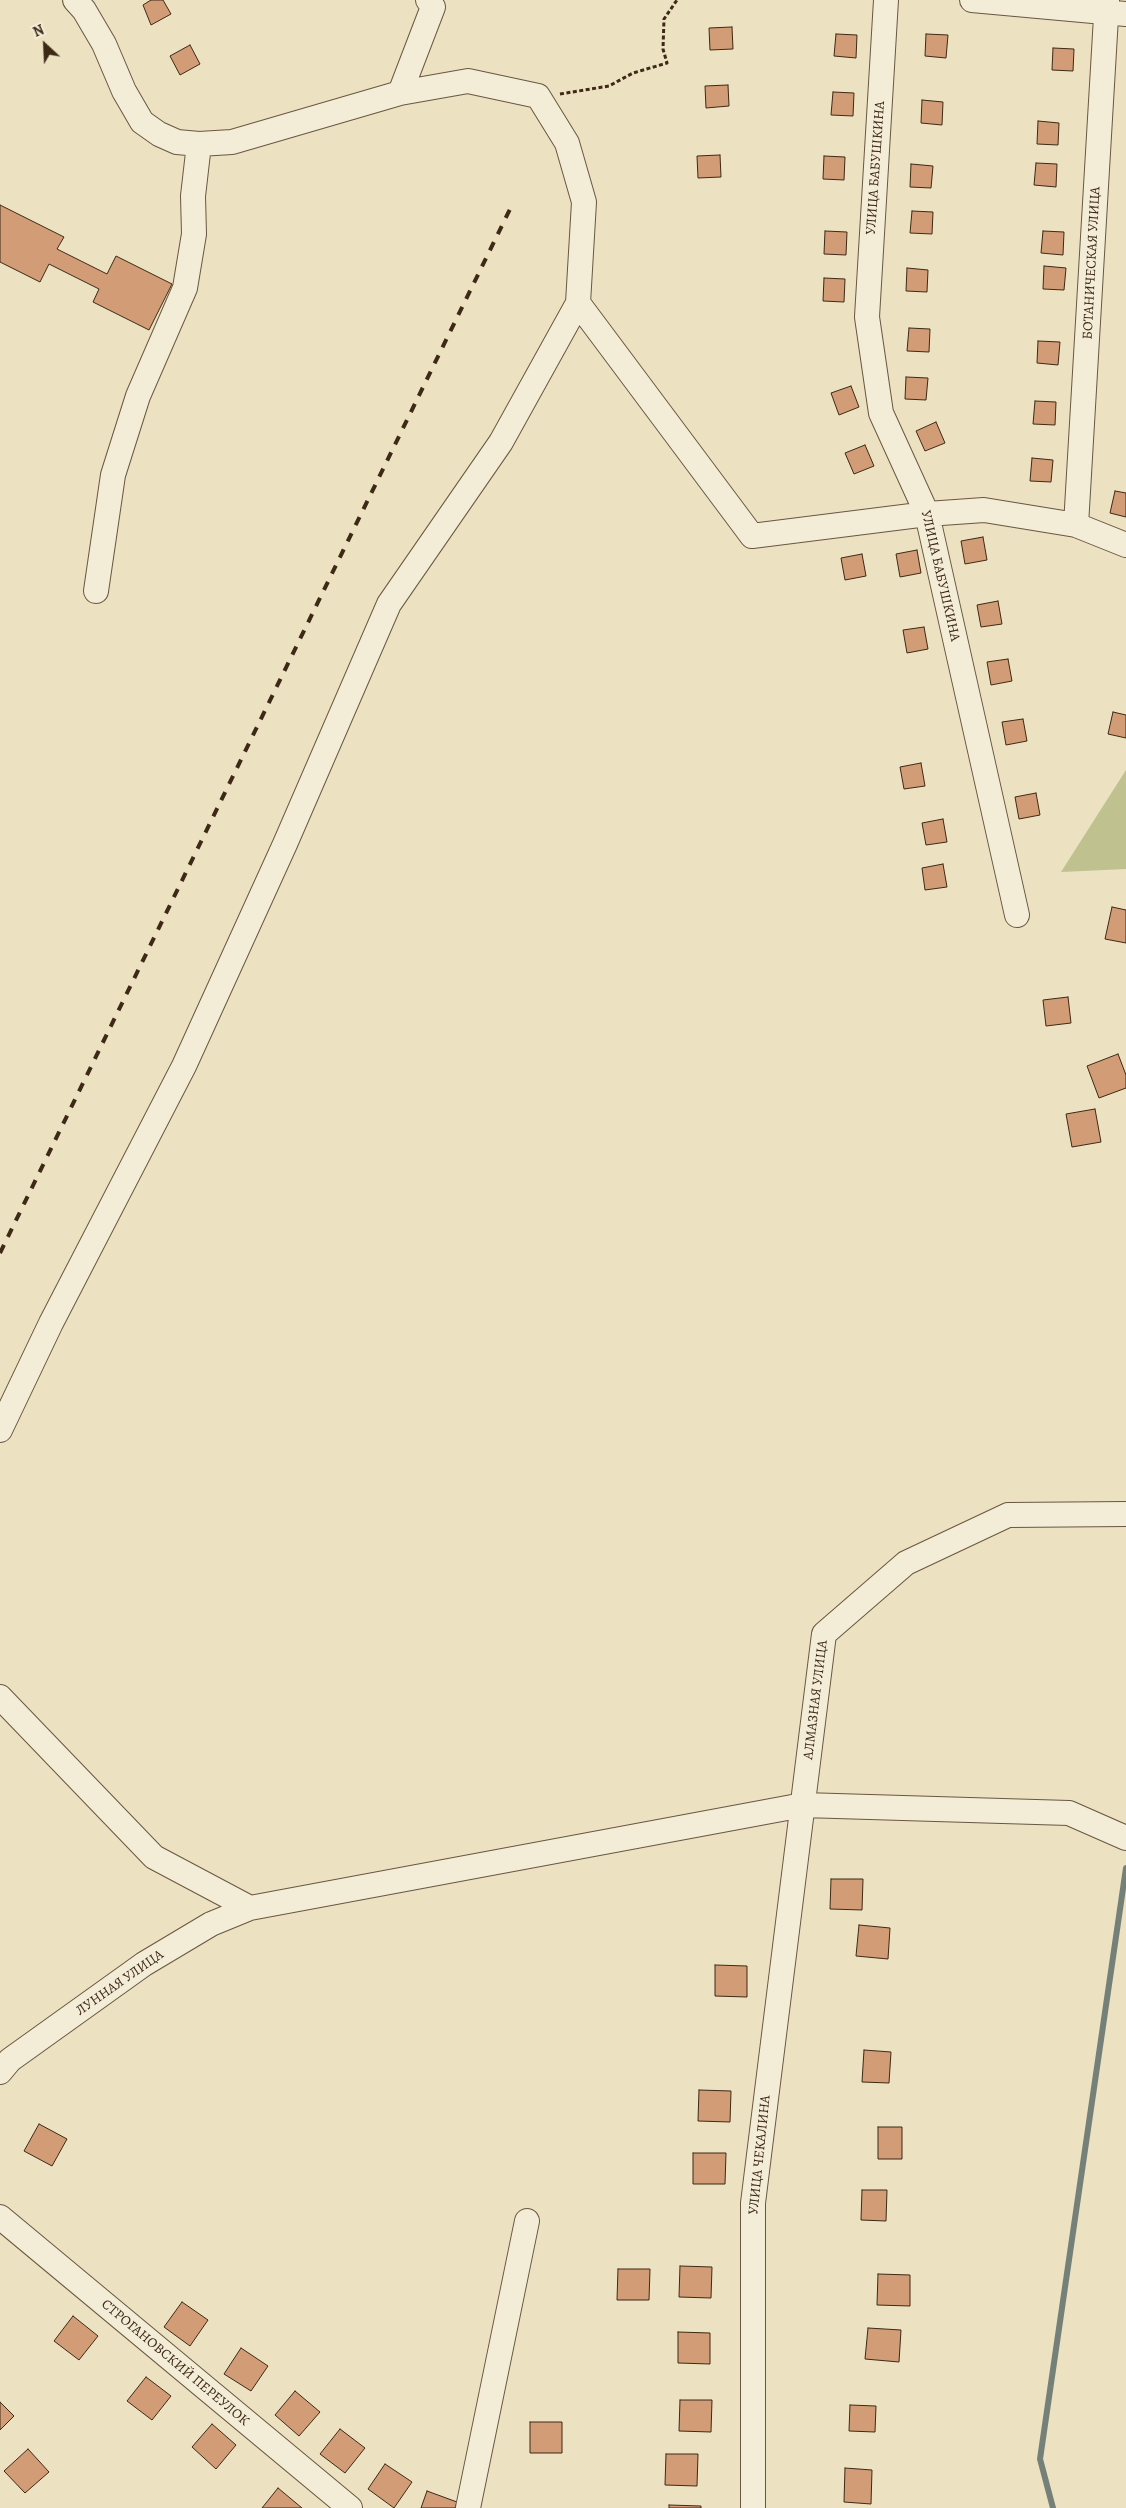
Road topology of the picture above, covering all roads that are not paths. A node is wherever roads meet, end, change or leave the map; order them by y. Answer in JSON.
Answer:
{"nodes":[{"id":1,"x":76,"y":0,"type":"edge"},
{"id":2,"x":886,"y":0,"type":"edge"},
{"id":3,"x":972,"y":0,"type":"edge"},
{"id":4,"x":434,"y":2,"type":"edge"},
{"id":5,"x":1113,"y":9,"type":"edge"},
{"id":6,"x":400,"y":93,"type":"junction"},
{"id":7,"x":199,"y":144,"type":"junction"},
{"id":8,"x":578,"y":303,"type":"junction"},
{"id":9,"x":927,"y":514,"type":"junction"},
{"id":10,"x":1076,"y":525,"type":"junction"},
{"id":11,"x":1126,"y":545,"type":"edge"},
{"id":12,"x":96,"y":590,"type":"dead end"},
{"id":13,"x":1017,"y":916,"type":"dead end"},
{"id":14,"x":0,"y":1430,"type":"edge"},
{"id":15,"x":1126,"y":1514,"type":"edge"},
{"id":16,"x":0,"y":1697,"type":"edge"},
{"id":17,"x":803,"y":1805,"type":"junction"},
{"id":18,"x":1126,"y":1838,"type":"edge"},
{"id":19,"x":250,"y":1908,"type":"junction"},
{"id":20,"x":0,"y":2072,"type":"edge"},
{"id":21,"x":0,"y":2217,"type":"edge"},
{"id":22,"x":526,"y":2221,"type":"dead end"},
{"id":23,"x":350,"y":2508,"type":"edge"},
{"id":24,"x":468,"y":2508,"type":"edge"},
{"id":25,"x":753,"y":2508,"type":"edge"}],
"edges":[{"from":1,"to":7,"type":"street"},
{"from":2,"to":9,"type":"street","name":"УЛИЦА БАБУШКИНА"},
{"from":3,"to":5,"type":"street"},
{"from":4,"to":6,"type":"street"},
{"from":5,"to":10,"type":"street","name":"БОТАНИЧЕСКАЯ УЛИЦА"},
{"from":6,"to":7,"type":"street"},
{"from":6,"to":8,"type":"street"},
{"from":7,"to":12,"type":"street"},
{"from":8,"to":9,"type":"street"},
{"from":8,"to":14,"type":"street"},
{"from":9,"to":10,"type":"street"},
{"from":9,"to":13,"type":"street","name":"УЛИЦА БАБУШКИНА"},
{"from":10,"to":11,"type":"street"},
{"from":15,"to":17,"type":"street","name":"АЛМАЗНАЯ УЛИЦА"},
{"from":16,"to":19,"type":"street"},
{"from":17,"to":18,"type":"street","name":"ЛУННАЯ УЛИЦА"},
{"from":17,"to":19,"type":"street","name":"ЛУННАЯ УЛИЦА"},
{"from":17,"to":25,"type":"street","name":"УЛИЦА ЧЕКАЛИНА"},
{"from":19,"to":20,"type":"street","name":"ЛУННАЯ УЛИЦА"},
{"from":21,"to":23,"type":"street","name":"СТРОГАНОВСКИЙ ПЕРЕУЛОК"},
{"from":22,"to":24,"type":"street"}]}
